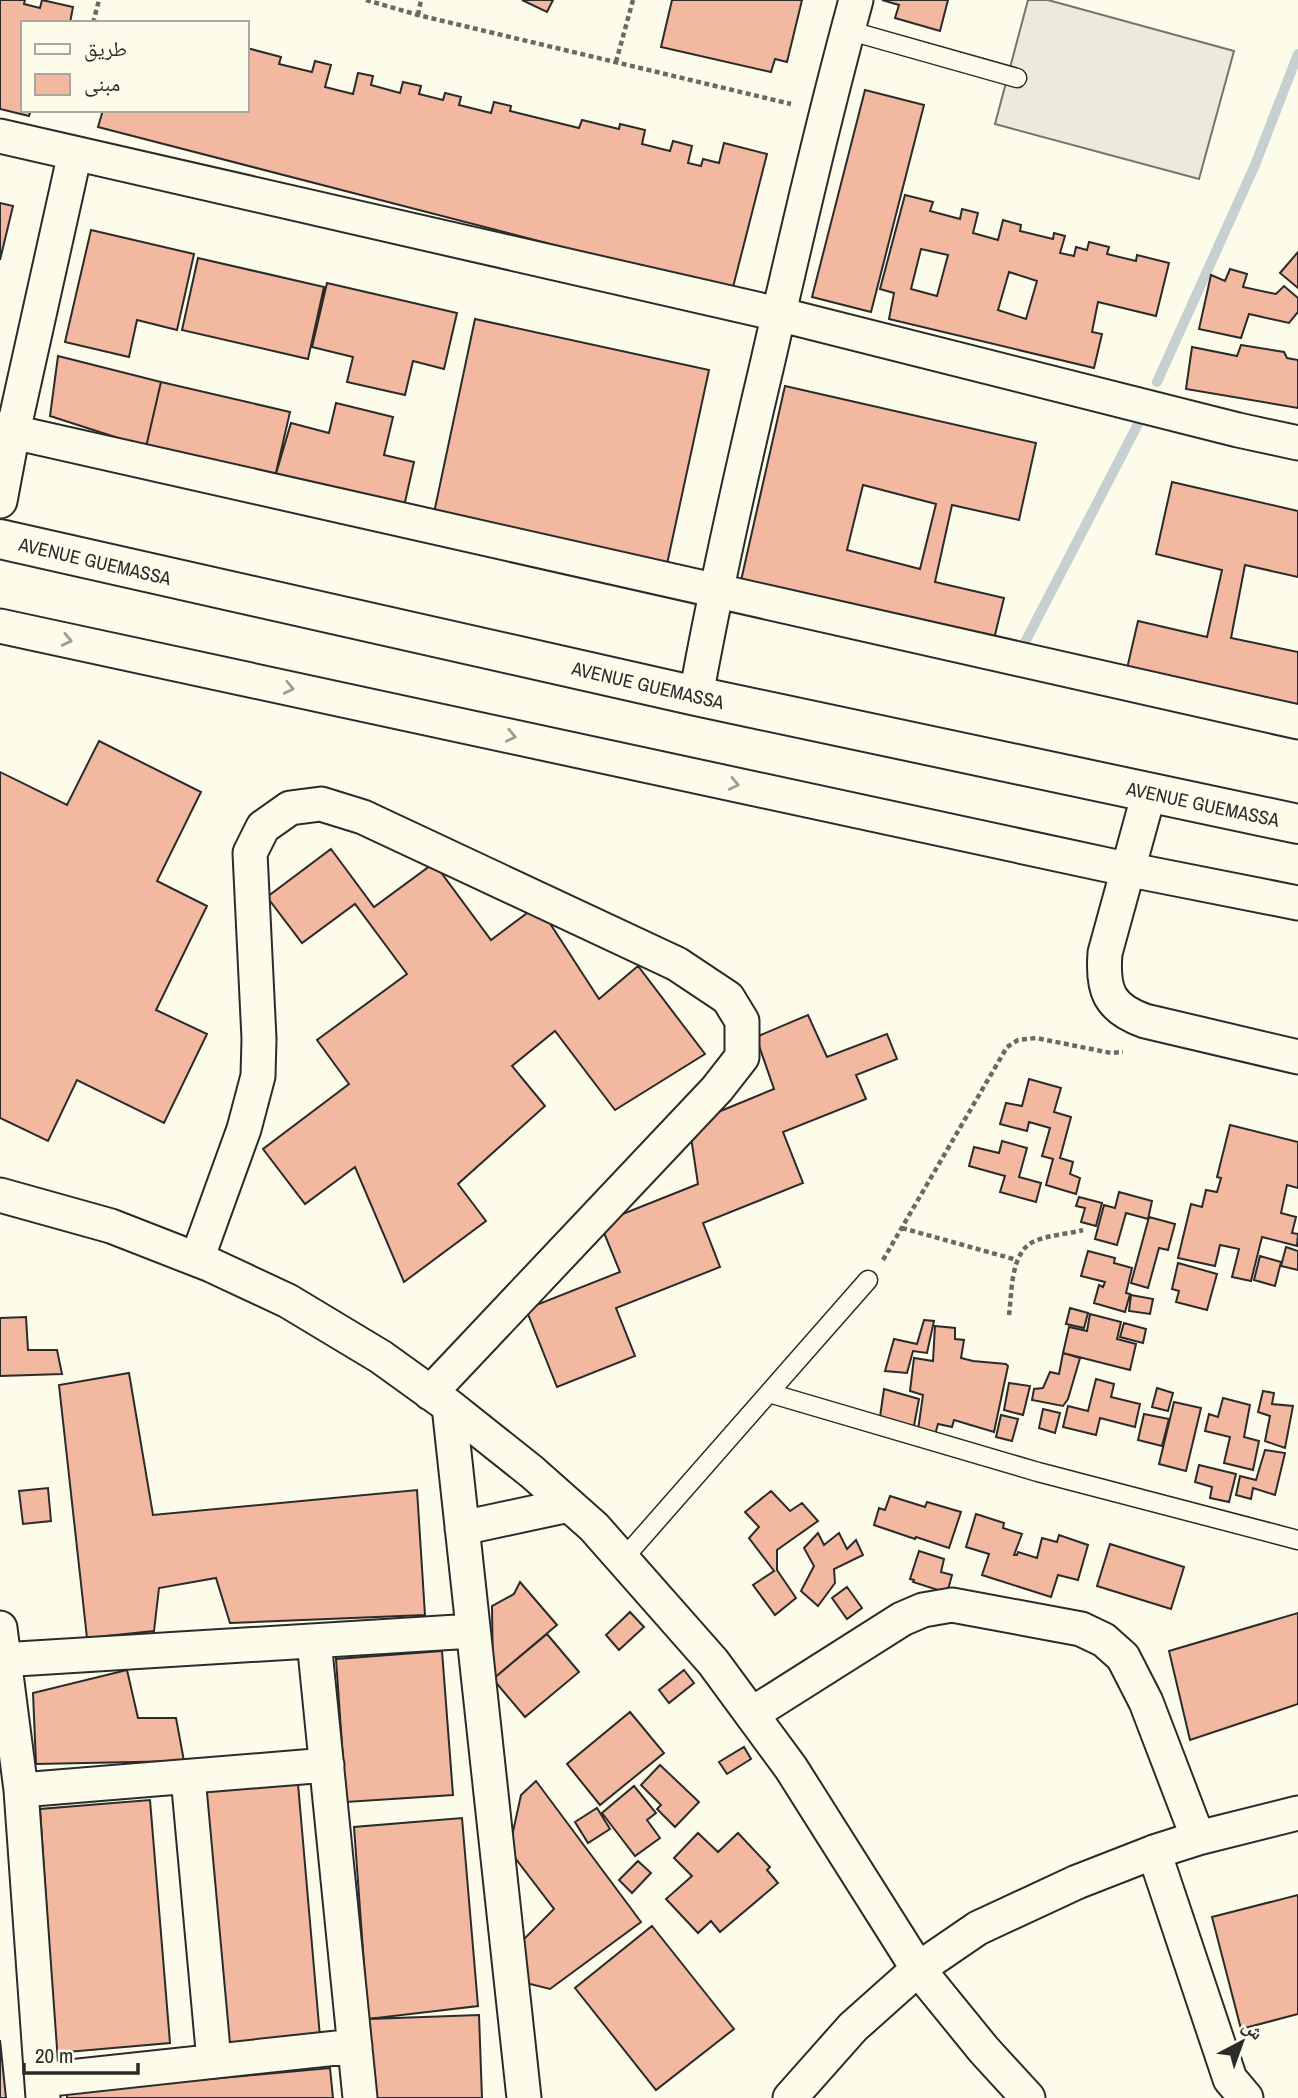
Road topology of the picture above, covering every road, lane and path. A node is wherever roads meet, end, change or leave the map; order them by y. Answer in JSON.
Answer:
{"nodes":[{"id":1,"x":99,"y":0,"type":"edge"},
{"id":2,"x":366,"y":0,"type":"edge"},
{"id":3,"x":421,"y":0,"type":"edge"},
{"id":4,"x":633,"y":0,"type":"edge"},
{"id":5,"x":418,"y":15,"type":"junction"},
{"id":6,"x":852,"y":15,"type":"edge"},
{"id":7,"x":94,"y":21,"type":"edge"},
{"id":8,"x":615,"y":62,"type":"junction"},
{"id":9,"x":1017,"y":78,"type":"dead end"},
{"id":10,"x":826,"y":112,"type":"junction"},
{"id":11,"x":0,"y":136,"type":"edge"},
{"id":12,"x":75,"y":153,"type":"junction"},
{"id":13,"x":778,"y":314,"type":"junction"},
{"id":14,"x":6,"y":431,"type":"edge"},
{"id":15,"x":1298,"y":443,"type":"edge"},
{"id":16,"x":0,"y":501,"type":"edge"},
{"id":17,"x":0,"y":539,"type":"edge"},
{"id":18,"x":715,"y":591,"type":"junction"},
{"id":19,"x":0,"y":626,"type":"edge"},
{"id":20,"x":696,"y":696,"type":"junction"},
{"id":21,"x":1298,"y":722,"type":"edge"},
{"id":22,"x":1149,"y":793,"type":"junction"},
{"id":23,"x":1298,"y":824,"type":"edge"},
{"id":24,"x":1126,"y":869,"type":"junction"},
{"id":25,"x":1298,"y":903,"type":"edge"},
{"id":26,"x":1145,"y":1021,"type":"junction"},
{"id":27,"x":1298,"y":1057,"type":"edge"},
{"id":28,"x":0,"y":1195,"type":"edge"},
{"id":29,"x":902,"y":1228,"type":"junction"},
{"id":30,"x":1083,"y":1230,"type":"dead end"},
{"id":31,"x":197,"y":1259,"type":"junction"},
{"id":32,"x":1017,"y":1260,"type":"junction"},
{"id":33,"x":868,"y":1280,"type":"joint"},
{"id":34,"x":1009,"y":1315,"type":"dead end"},
{"id":35,"x":769,"y":1393,"type":"junction"},
{"id":36,"x":439,"y":1399,"type":"junction"},
{"id":37,"x":569,"y":1505,"type":"junction"},
{"id":38,"x":462,"y":1528,"type":"junction"},
{"id":39,"x":1298,"y":1539,"type":"edge"},
{"id":40,"x":623,"y":1559,"type":"junction"},
{"id":41,"x":473,"y":1631,"type":"junction"},
{"id":42,"x":314,"y":1641,"type":"junction"},
{"id":43,"x":1,"y":1649,"type":"edge"},
{"id":44,"x":752,"y":1714,"type":"junction"},
{"id":45,"x":327,"y":1765,"type":"junction"},
{"id":46,"x":188,"y":1777,"type":"junction"},
{"id":47,"x":21,"y":1790,"type":"junction"},
{"id":48,"x":1298,"y":1813,"type":"edge"},
{"id":49,"x":1198,"y":1838,"type":"junction"},
{"id":50,"x":1154,"y":1852,"type":"junction"},
{"id":51,"x":918,"y":1969,"type":"junction"},
{"id":52,"x":355,"y":2046,"type":"junction"},
{"id":53,"x":214,"y":2061,"type":"junction"},
{"id":54,"x":43,"y":2089,"type":"edge"},
{"id":55,"x":360,"y":2098,"type":"edge"},
{"id":56,"x":524,"y":2098,"type":"edge"},
{"id":57,"x":790,"y":2098,"type":"edge"},
{"id":58,"x":1028,"y":2098,"type":"edge"},
{"id":59,"x":1246,"y":2098,"type":"edge"}],
"edges":[{"from":1,"to":7,"type":"path"},
{"from":2,"to":5,"type":"path"},
{"from":3,"to":5,"type":"path"},
{"from":4,"to":8,"type":"path"},
{"from":5,"to":8,"type":"path"},
{"from":6,"to":9,"type":"lane"},
{"from":6,"to":10,"type":"street"},
{"from":8,"to":10,"type":"path"},
{"from":10,"to":13,"type":"street"},
{"from":11,"to":12,"type":"street"},
{"from":12,"to":13,"type":"street"},
{"from":12,"to":14,"type":"street"},
{"from":13,"to":15,"type":"street"},
{"from":13,"to":18,"type":"street"},
{"from":14,"to":16,"type":"street"},
{"from":14,"to":18,"type":"street"},
{"from":17,"to":20,"type":"main road","name":"AVENUE GUEMASSA"},
{"from":18,"to":20,"type":"street"},
{"from":18,"to":21,"type":"street"},
{"from":19,"to":24,"type":"street","one_way":true},
{"from":20,"to":22,"type":"main road","name":"AVENUE GUEMASSA"},
{"from":22,"to":23,"type":"main road","name":"AVENUE GUEMASSA"},
{"from":22,"to":24,"type":"street"},
{"from":24,"to":25,"type":"street"},
{"from":24,"to":26,"type":"street"},
{"from":26,"to":27,"type":"street"},
{"from":26,"to":29,"type":"path"},
{"from":28,"to":31,"type":"street"},
{"from":29,"to":32,"type":"path"},
{"from":29,"to":33,"type":"path"},
{"from":30,"to":32,"type":"path"},
{"from":31,"to":36,"type":"street"},
{"from":31,"to":36,"type":"street"},
{"from":32,"to":34,"type":"path"},
{"from":33,"to":35,"type":"lane"},
{"from":35,"to":39,"type":"lane"},
{"from":35,"to":40,"type":"lane"},
{"from":36,"to":37,"type":"street"},
{"from":36,"to":38,"type":"street"},
{"from":37,"to":38,"type":"street"},
{"from":37,"to":40,"type":"street"},
{"from":38,"to":41,"type":"street"},
{"from":40,"to":44,"type":"street"},
{"from":41,"to":42,"type":"street"},
{"from":41,"to":56,"type":"street"},
{"from":42,"to":43,"type":"street"},
{"from":42,"to":45,"type":"street"},
{"from":43,"to":47,"type":"street"},
{"from":44,"to":49,"type":"street"},
{"from":44,"to":51,"type":"street"},
{"from":45,"to":46,"type":"street"},
{"from":45,"to":52,"type":"street"},
{"from":46,"to":47,"type":"street"},
{"from":46,"to":53,"type":"street"},
{"from":47,"to":54,"type":"street"},
{"from":48,"to":49,"type":"street"},
{"from":49,"to":50,"type":"street"},
{"from":50,"to":51,"type":"street"},
{"from":50,"to":59,"type":"street"},
{"from":51,"to":57,"type":"street"},
{"from":51,"to":58,"type":"street"},
{"from":52,"to":53,"type":"street"},
{"from":52,"to":55,"type":"street"},
{"from":53,"to":54,"type":"street"}]}
